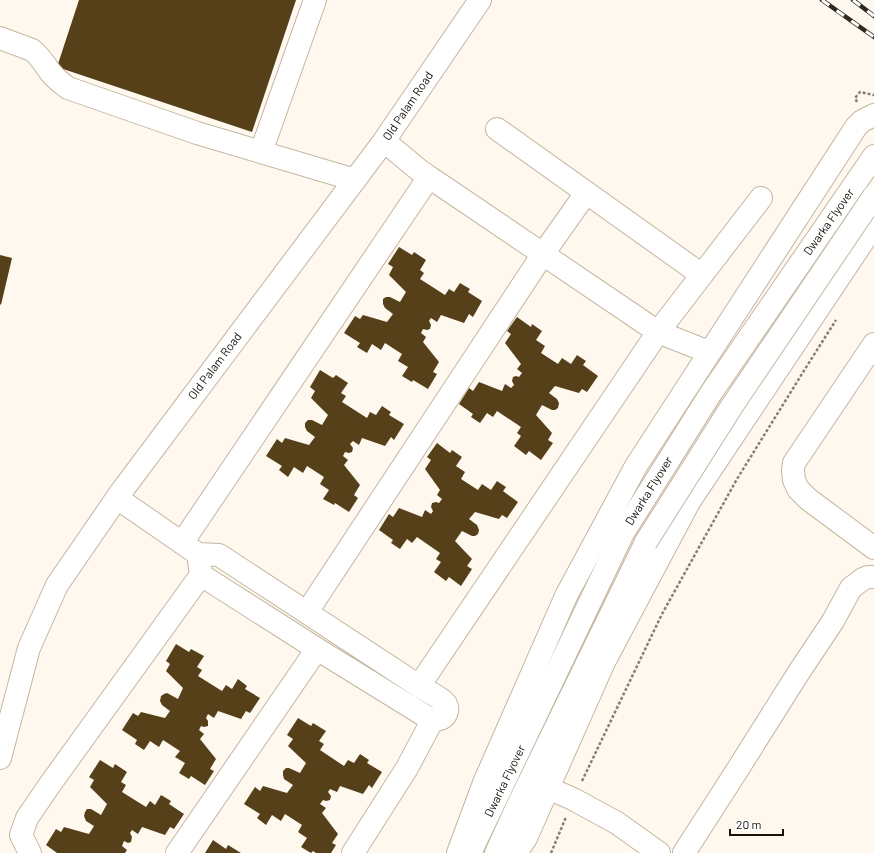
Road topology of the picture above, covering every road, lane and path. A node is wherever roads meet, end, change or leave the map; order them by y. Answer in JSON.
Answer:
{"nodes":[{"id":1,"x":315,"y":0,"type":"edge"},
{"id":2,"x":480,"y":0,"type":"edge"},
{"id":3,"x":0,"y":38,"type":"edge"},
{"id":4,"x":874,"y":95,"type":"edge"},
{"id":5,"x":857,"y":102,"type":"dead end"},
{"id":6,"x":874,"y":115,"type":"edge"},
{"id":7,"x":496,"y":129,"type":"dead end"},
{"id":8,"x":384,"y":141,"type":"junction"},
{"id":9,"x":261,"y":152,"type":"junction"},
{"id":10,"x":874,"y":156,"type":"edge"},
{"id":11,"x":430,"y":177,"type":"junction"},
{"id":12,"x":355,"y":180,"type":"junction"},
{"id":13,"x":586,"y":193,"type":"junction"},
{"id":14,"x":874,"y":196,"type":"edge"},
{"id":15,"x":761,"y":198,"type":"dead end"},
{"id":16,"x":874,"y":225,"type":"edge"},
{"id":17,"x":543,"y":254,"type":"junction"},
{"id":18,"x":702,"y":275,"type":"junction"},
{"id":19,"x":839,"y":316,"type":"dead end"},
{"id":20,"x":658,"y":332,"type":"junction"},
{"id":21,"x":874,"y":344,"type":"edge"},
{"id":22,"x":710,"y":352,"type":"junction"},
{"id":23,"x":117,"y":498,"type":"junction"},
{"id":24,"x":190,"y":548,"type":"junction"},
{"id":25,"x":874,"y":548,"type":"edge"},
{"id":26,"x":202,"y":575,"type":"junction"},
{"id":27,"x":874,"y":577,"type":"edge"},
{"id":28,"x":307,"y":612,"type":"junction"},
{"id":29,"x":317,"y":649,"type":"junction"},
{"id":30,"x":419,"y":686,"type":"junction"},
{"id":31,"x":433,"y":719,"type":"junction"},
{"id":32,"x":0,"y":758,"type":"edge"},
{"id":33,"x":548,"y":788,"type":"junction"},
{"id":34,"x":573,"y":799,"type":"junction"},
{"id":35,"x":30,"y":853,"type":"edge"},
{"id":36,"x":177,"y":853,"type":"edge"},
{"id":37,"x":353,"y":853,"type":"edge"},
{"id":38,"x":458,"y":853,"type":"edge"},
{"id":39,"x":470,"y":853,"type":"edge"},
{"id":40,"x":496,"y":853,"type":"edge"},
{"id":41,"x":516,"y":853,"type":"edge"},
{"id":42,"x":551,"y":853,"type":"edge"},
{"id":43,"x":659,"y":853,"type":"edge"},
{"id":44,"x":684,"y":853,"type":"edge"}],
"edges":[{"from":1,"to":9,"type":"street"},
{"from":2,"to":8,"type":"street","name":"Old Palam Road"},
{"from":3,"to":9,"type":"street"},
{"from":4,"to":5,"type":"path"},
{"from":6,"to":22,"type":"street"},
{"from":7,"to":13,"type":"street"},
{"from":8,"to":11,"type":"street"},
{"from":8,"to":12,"type":"street","name":"Old Palam Road"},
{"from":9,"to":12,"type":"street"},
{"from":10,"to":39,"type":"street","name":"Dwarka Flyover"},
{"from":11,"to":17,"type":"street"},
{"from":11,"to":24,"type":"street"},
{"from":12,"to":23,"type":"street","name":"Old Palam Road"},
{"from":13,"to":17,"type":"street"},
{"from":13,"to":18,"type":"street"},
{"from":14,"to":40,"type":"street","name":"Dwarka Flyover","bridge":true},
{"from":15,"to":18,"type":"street"},
{"from":16,"to":33,"type":"street"},
{"from":17,"to":20,"type":"street"},
{"from":17,"to":28,"type":"street"},
{"from":18,"to":20,"type":"street"},
{"from":19,"to":34,"type":"path"},
{"from":20,"to":22,"type":"street"},
{"from":20,"to":30,"type":"street"},
{"from":21,"to":25,"type":"street"},
{"from":22,"to":38,"type":"street"},
{"from":23,"to":24,"type":"street"},
{"from":23,"to":32,"type":"street","name":"Old Palam Road"},
{"from":24,"to":26,"type":"street"},
{"from":24,"to":28,"type":"street"},
{"from":26,"to":29,"type":"street"},
{"from":26,"to":35,"type":"street"},
{"from":27,"to":44,"type":"street"},
{"from":28,"to":30,"type":"street"},
{"from":29,"to":31,"type":"street"},
{"from":29,"to":36,"type":"street"},
{"from":30,"to":31,"type":"street"},
{"from":31,"to":37,"type":"street"},
{"from":33,"to":34,"type":"street"},
{"from":33,"to":41,"type":"street"},
{"from":34,"to":42,"type":"path"},
{"from":34,"to":43,"type":"street"}]}
